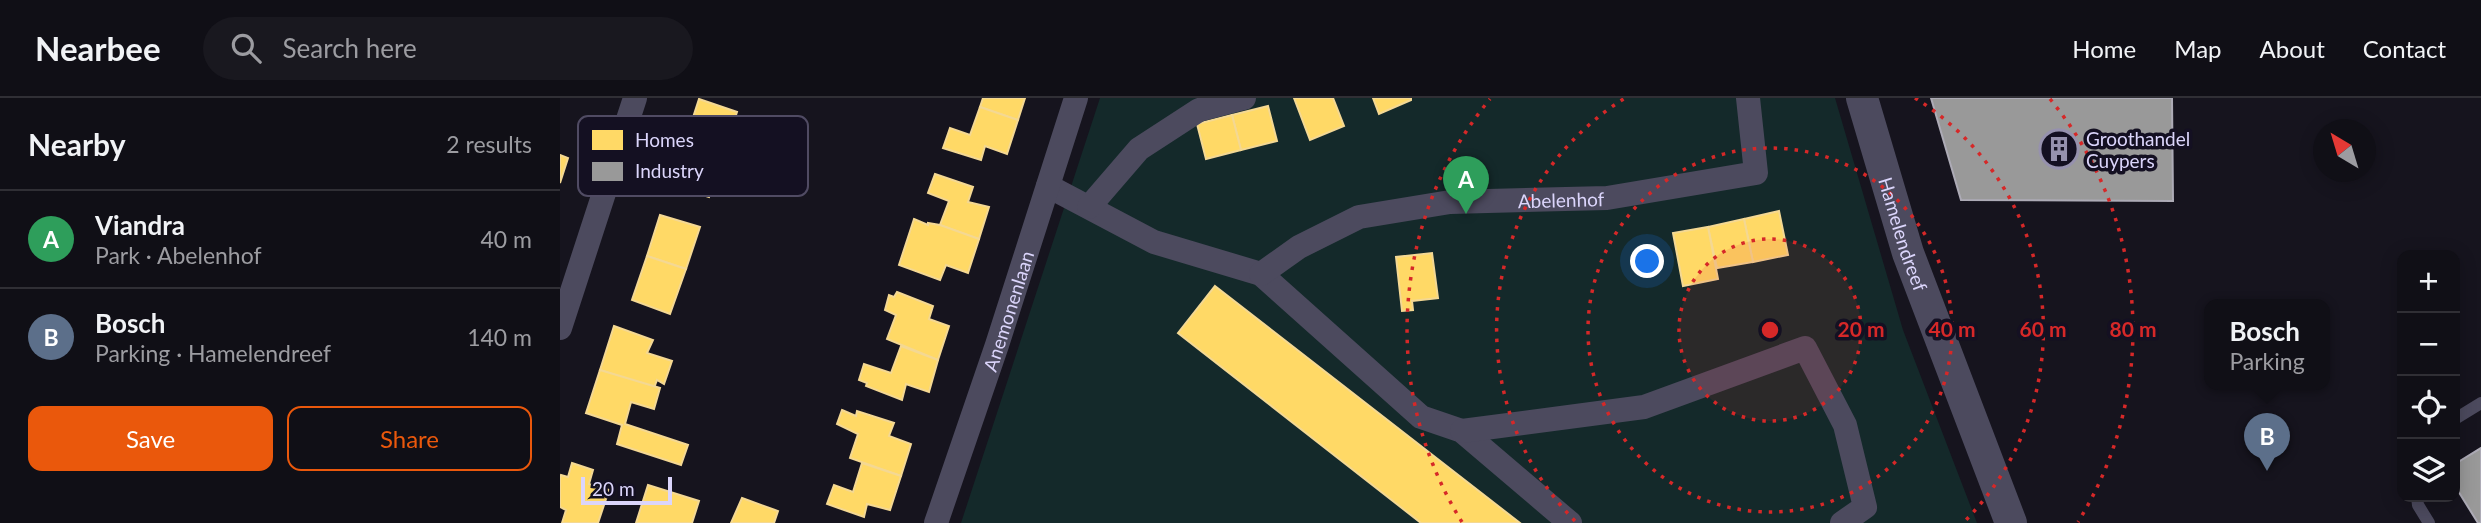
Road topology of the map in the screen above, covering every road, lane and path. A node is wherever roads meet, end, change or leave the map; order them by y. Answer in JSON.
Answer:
{"nodes":[{"id":1,"x":635,"y":98,"type":"edge"},
{"id":2,"x":1076,"y":98,"type":"edge"},
{"id":3,"x":1244,"y":98,"type":"edge"},
{"id":4,"x":1748,"y":98,"type":"edge"},
{"id":5,"x":1862,"y":98,"type":"edge"},
{"id":6,"x":629,"y":116,"type":"edge"},
{"id":7,"x":1048,"y":186,"type":"junction"},
{"id":8,"x":603,"y":196,"type":"edge"},
{"id":9,"x":1089,"y":207,"type":"junction"},
{"id":10,"x":1261,"y":274,"type":"junction"},
{"id":11,"x":560,"y":328,"type":"edge"},
{"id":12,"x":2481,"y":403,"type":"edge"},
{"id":13,"x":2460,"y":416,"type":"edge"},
{"id":14,"x":1462,"y":431,"type":"junction"},
{"id":15,"x":2418,"y":502,"type":"edge"},
{"id":16,"x":936,"y":523,"type":"edge"},
{"id":17,"x":1570,"y":523,"type":"edge"},
{"id":18,"x":1842,"y":523,"type":"edge"},
{"id":19,"x":2011,"y":523,"type":"edge"},
{"id":20,"x":2429,"y":523,"type":"edge"}],
"edges":[{"from":1,"to":6,"type":"street"},
{"from":2,"to":7,"type":"street","name":"Anemonenlaan"},
{"from":3,"to":9,"type":"street"},
{"from":4,"to":10,"type":"street","name":"Abelenhof"},
{"from":5,"to":19,"type":"street","name":"Hamelendreef"},
{"from":7,"to":9,"type":"street"},
{"from":7,"to":16,"type":"street","name":"Anemonenlaan"},
{"from":8,"to":11,"type":"street"},
{"from":9,"to":10,"type":"street"},
{"from":10,"to":14,"type":"street"},
{"from":12,"to":13,"type":"lane"},
{"from":14,"to":17,"type":"street"},
{"from":14,"to":18,"type":"street"},
{"from":15,"to":20,"type":"lane"}]}
